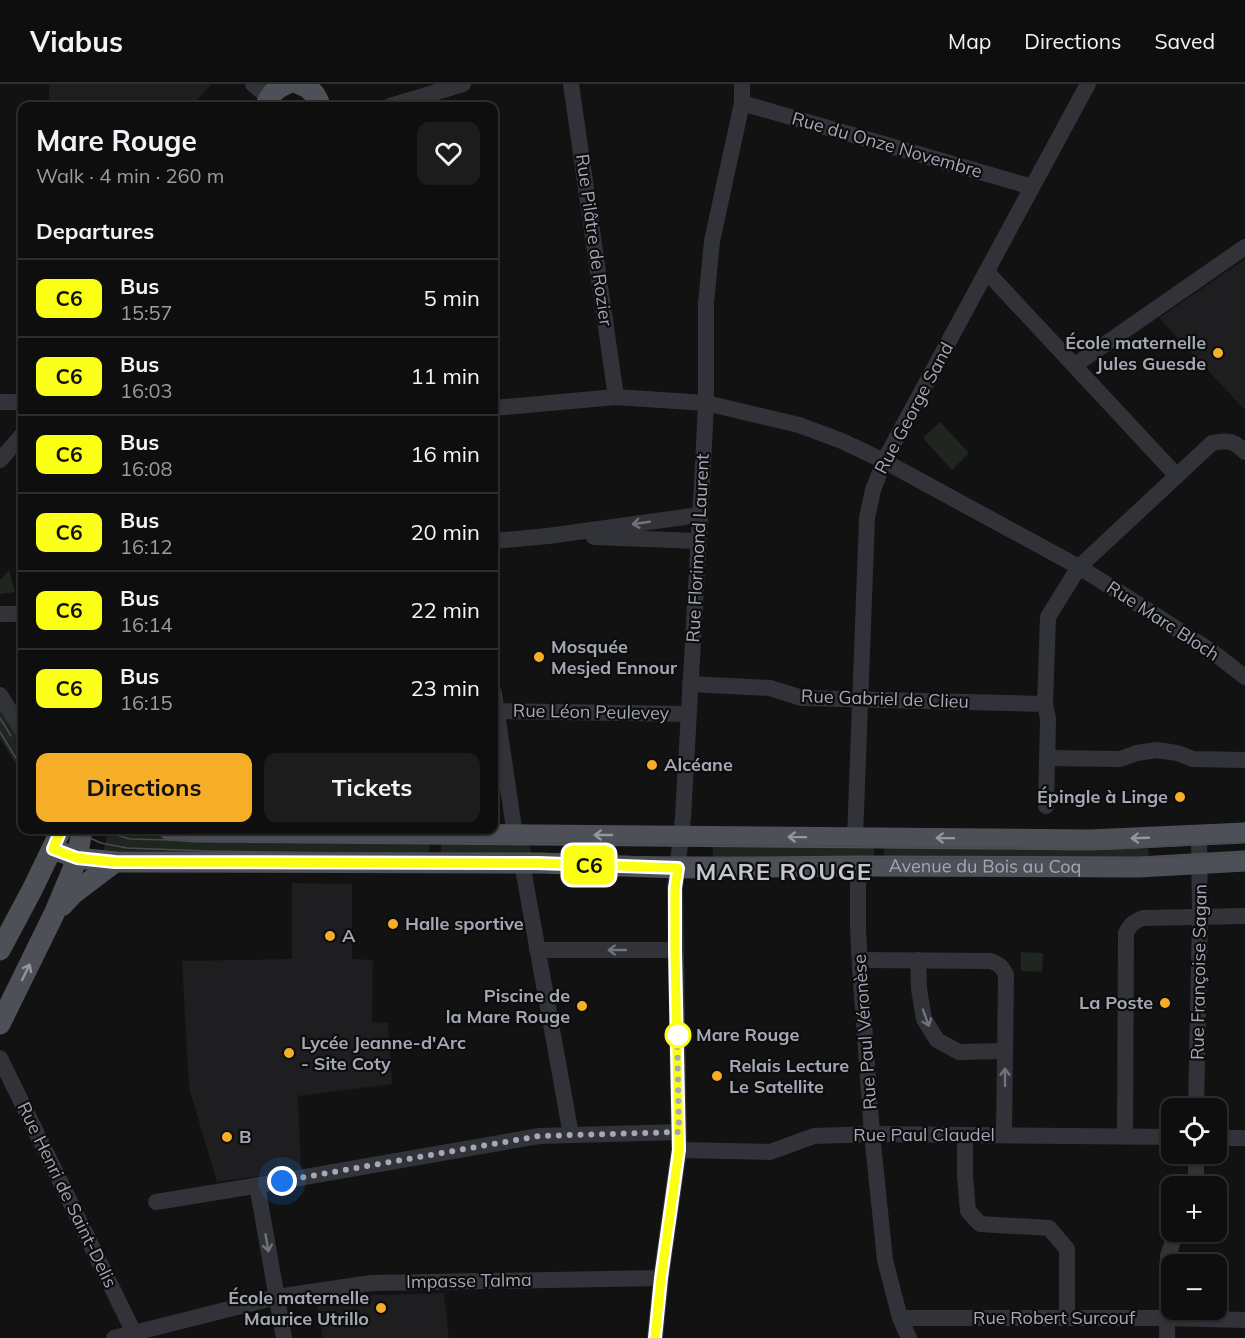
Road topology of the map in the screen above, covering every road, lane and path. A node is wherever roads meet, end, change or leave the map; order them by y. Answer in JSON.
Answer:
{"nodes":[{"id":1,"x":287,"y":84,"type":"edge"},
{"id":2,"x":463,"y":84,"type":"edge"},
{"id":3,"x":571,"y":84,"type":"edge"},
{"id":4,"x":742,"y":84,"type":"edge"},
{"id":5,"x":1088,"y":84,"type":"edge"},
{"id":6,"x":263,"y":96,"type":"edge"},
{"id":7,"x":408,"y":102,"type":"edge"},
{"id":8,"x":742,"y":103,"type":"junction"},
{"id":9,"x":1032,"y":187,"type":"junction"},
{"id":10,"x":1245,"y":247,"type":"edge"},
{"id":11,"x":987,"y":272,"type":"junction"},
{"id":12,"x":1075,"y":365,"type":"junction"},
{"id":13,"x":616,"y":397,"type":"junction"},
{"id":14,"x":0,"y":402,"type":"edge"},
{"id":15,"x":18,"y":402,"type":"edge"},
{"id":16,"x":706,"y":403,"type":"junction"},
{"id":17,"x":498,"y":408,"type":"edge"},
{"id":18,"x":18,"y":440,"type":"edge"},
{"id":19,"x":1245,"y":452,"type":"edge"},
{"id":20,"x":0,"y":460,"type":"edge"},
{"id":21,"x":884,"y":461,"type":"junction"},
{"id":22,"x":1177,"y":476,"type":"junction"},
{"id":23,"x":699,"y":515,"type":"junction"},
{"id":24,"x":548,"y":536,"type":"junction"},
{"id":25,"x":498,"y":541,"type":"edge"},
{"id":26,"x":698,"y":541,"type":"junction"},
{"id":27,"x":1079,"y":567,"type":"junction"},
{"id":28,"x":0,"y":614,"type":"edge"},
{"id":29,"x":18,"y":614,"type":"edge"},
{"id":30,"x":1245,"y":677,"type":"edge"},
{"id":31,"x":690,"y":684,"type":"junction"},
{"id":32,"x":0,"y":695,"type":"edge"},
{"id":33,"x":860,"y":699,"type":"junction"},
{"id":34,"x":1045,"y":704,"type":"junction"},
{"id":35,"x":498,"y":711,"type":"edge"},
{"id":36,"x":688,"y":714,"type":"junction"},
{"id":37,"x":18,"y":724,"type":"edge"},
{"id":38,"x":498,"y":730,"type":"edge"},
{"id":39,"x":1048,"y":758,"type":"junction"},
{"id":40,"x":1245,"y":760,"type":"edge"},
{"id":41,"x":1046,"y":806,"type":"dead end"},
{"id":42,"x":1245,"y":833,"type":"edge"},
{"id":43,"x":59,"y":834,"type":"edge"},
{"id":44,"x":81,"y":834,"type":"edge"},
{"id":45,"x":409,"y":834,"type":"edge"},
{"id":46,"x":515,"y":835,"type":"junction"},
{"id":47,"x":681,"y":836,"type":"junction"},
{"id":48,"x":1199,"y":836,"type":"junction"},
{"id":49,"x":855,"y":837,"type":"junction"},
{"id":50,"x":53,"y":849,"type":"junction"},
{"id":51,"x":77,"y":858,"type":"junction"},
{"id":52,"x":1245,"y":861,"type":"edge"},
{"id":53,"x":115,"y":862,"type":"junction"},
{"id":54,"x":522,"y":863,"type":"junction"},
{"id":55,"x":1200,"y":864,"type":"junction"},
{"id":56,"x":858,"y":866,"type":"junction"},
{"id":57,"x":678,"y":868,"type":"junction"},
{"id":58,"x":54,"y":914,"type":"junction"},
{"id":59,"x":1245,"y":916,"type":"edge"},
{"id":60,"x":1200,"y":917,"type":"junction"},
{"id":61,"x":0,"y":950,"type":"edge"},
{"id":62,"x":537,"y":950,"type":"junction"},
{"id":63,"x":675,"y":950,"type":"junction"},
{"id":64,"x":860,"y":960,"type":"junction"},
{"id":65,"x":918,"y":960,"type":"junction"},
{"id":66,"x":0,"y":1024,"type":"edge"},
{"id":67,"x":1005,"y":1051,"type":"junction"},
{"id":68,"x":0,"y":1058,"type":"edge"},
{"id":69,"x":1196,"y":1098,"type":"edge"},
{"id":70,"x":679,"y":1132,"type":"junction"},
{"id":71,"x":872,"y":1134,"type":"junction"},
{"id":72,"x":571,"y":1135,"type":"junction"},
{"id":73,"x":965,"y":1135,"type":"junction"},
{"id":74,"x":1004,"y":1136,"type":"junction"},
{"id":75,"x":1125,"y":1136,"type":"junction"},
{"id":76,"x":1161,"y":1137,"type":"edge"},
{"id":77,"x":1227,"y":1138,"type":"edge"},
{"id":78,"x":1245,"y":1138,"type":"edge"},
{"id":79,"x":679,"y":1150,"type":"junction"},
{"id":80,"x":257,"y":1185,"type":"junction"},
{"id":81,"x":156,"y":1202,"type":"dead end"},
{"id":82,"x":661,"y":1278,"type":"junction"},
{"id":83,"x":277,"y":1297,"type":"junction"},
{"id":84,"x":900,"y":1318,"type":"junction"},
{"id":85,"x":1067,"y":1318,"type":"junction"},
{"id":86,"x":1161,"y":1318,"type":"edge"},
{"id":87,"x":1167,"y":1320,"type":"edge"},
{"id":88,"x":1227,"y":1320,"type":"edge"},
{"id":89,"x":1245,"y":1320,"type":"edge"},
{"id":90,"x":134,"y":1333,"type":"junction"},
{"id":91,"x":114,"y":1338,"type":"edge"},
{"id":92,"x":284,"y":1338,"type":"edge"},
{"id":93,"x":655,"y":1338,"type":"edge"},
{"id":94,"x":909,"y":1338,"type":"edge"},
{"id":95,"x":1167,"y":1338,"type":"edge"}],
"edges":[{"from":1,"to":6,"type":"main road"},
{"from":2,"to":7,"type":"street"},
{"from":3,"to":13,"type":"street","name":"Rue Pilâtre de Rozier"},
{"from":4,"to":8,"type":"street","name":"Rue Florimond Laurent"},
{"from":5,"to":9,"type":"street","name":"Rue George Sand"},
{"from":8,"to":9,"type":"street","name":"Rue du Onze Novembre"},
{"from":8,"to":16,"type":"street","name":"Rue Florimond Laurent"},
{"from":9,"to":11,"type":"street","name":"Rue George Sand"},
{"from":10,"to":12,"type":"street"},
{"from":11,"to":12,"type":"street"},
{"from":11,"to":21,"type":"street","name":"Rue George Sand"},
{"from":12,"to":22,"type":"street"},
{"from":13,"to":16,"type":"street","name":"Rue Marc Bloch"},
{"from":13,"to":17,"type":"street","name":"Rue Marc Bloch"},
{"from":14,"to":15,"type":"street"},
{"from":16,"to":21,"type":"street","name":"Rue Marc Bloch"},
{"from":16,"to":23,"type":"street","name":"Rue Florimond Laurent"},
{"from":18,"to":20,"type":"street"},
{"from":19,"to":22,"type":"street"},
{"from":21,"to":27,"type":"street","name":"Rue Marc Bloch"},
{"from":21,"to":33,"type":"street","name":"Rue George Sand"},
{"from":22,"to":27,"type":"street"},
{"from":23,"to":24,"type":"street","one_way":true},
{"from":23,"to":26,"type":"street","name":"Rue Florimond Laurent"},
{"from":24,"to":25,"type":"street"},
{"from":24,"to":26,"type":"street"},
{"from":26,"to":31,"type":"street","name":"Rue Florimond Laurent"},
{"from":27,"to":30,"type":"street","name":"Rue Marc Bloch"},
{"from":27,"to":34,"type":"street"},
{"from":28,"to":29,"type":"street"},
{"from":31,"to":33,"type":"street","name":"Rue Gabriel de Clieu"},
{"from":31,"to":36,"type":"street","name":"Rue Florimond Laurent"},
{"from":32,"to":37,"type":"street"},
{"from":33,"to":34,"type":"street","name":"Rue Gabriel de Clieu"},
{"from":33,"to":49,"type":"street","name":"Rue George Sand"},
{"from":34,"to":39,"type":"street"},
{"from":35,"to":36,"type":"street","name":"Rue Léon Peulevey"},
{"from":36,"to":47,"type":"street","name":"Rue Florimond Laurent"},
{"from":38,"to":46,"type":"street"},
{"from":39,"to":40,"type":"street"},
{"from":39,"to":41,"type":"street"},
{"from":42,"to":48,"type":"main road","name":"Avenue du Bois au Coq"},
{"from":43,"to":50,"type":"main road"},
{"from":44,"to":51,"type":"main road"},
{"from":45,"to":46,"type":"main road","name":"Avenue du Bois au Coq"},
{"from":47,"to":46,"type":"main road","name":"Avenue du Bois au Coq","one_way":true},
{"from":49,"to":47,"type":"main road","name":"Avenue du Bois au Coq","one_way":true},
{"from":47,"to":57,"type":"street","name":"Rue Florimond Laurent"},
{"from":48,"to":49,"type":"main road","name":"Avenue du Bois au Coq","one_way":true},
{"from":48,"to":55,"type":"street","name":"Rue Françoise Sagan"},
{"from":50,"to":51,"type":"main road","name":"Avenue du Bois au Coq"},
{"from":50,"to":61,"type":"main road"},
{"from":51,"to":53,"type":"main road","name":"Avenue du Bois au Coq"},
{"from":51,"to":58,"type":"main road"},
{"from":52,"to":55,"type":"main road","name":"Avenue du Bois au Coq"},
{"from":53,"to":54,"type":"main road","name":"Avenue du Bois au Coq"},
{"from":53,"to":58,"type":"main road"},
{"from":54,"to":57,"type":"main road","name":"Avenue du Bois au Coq"},
{"from":54,"to":62,"type":"street"},
{"from":55,"to":56,"type":"main road","name":"Avenue du Bois au Coq"},
{"from":55,"to":60,"type":"street","name":"Rue Françoise Sagan"},
{"from":56,"to":57,"type":"main road","name":"Avenue du Bois au Coq"},
{"from":56,"to":64,"type":"street","name":"Rue Paul Véronèse"},
{"from":57,"to":63,"type":"street","name":"Rue Florimond Laurent"},
{"from":66,"to":58,"type":"main road","one_way":true},
{"from":59,"to":60,"type":"street"},
{"from":60,"to":69,"type":"street","name":"Rue Françoise Sagan"},
{"from":60,"to":75,"type":"street"},
{"from":63,"to":62,"type":"street","one_way":true},
{"from":62,"to":72,"type":"street"},
{"from":63,"to":70,"type":"street","name":"Rue Florimond Laurent"},
{"from":64,"to":65,"type":"street"},
{"from":64,"to":71,"type":"street","name":"Rue Paul Véronèse"},
{"from":65,"to":67,"type":"street","one_way":true},
{"from":65,"to":67,"type":"street"},
{"from":74,"to":67,"type":"street","one_way":true},
{"from":68,"to":90,"type":"street","name":"Rue Henri de Saint-Delis"},
{"from":70,"to":72,"type":"street"},
{"from":70,"to":79,"type":"street","name":"Rue Florimond Laurent"},
{"from":71,"to":73,"type":"street","name":"Rue Paul Claudel"},
{"from":71,"to":79,"type":"street","name":"Rue Paul Claudel"},
{"from":71,"to":84,"type":"street","name":"Rue Paul Véronèse"},
{"from":72,"to":80,"type":"street"},
{"from":73,"to":74,"type":"street","name":"Rue Paul Claudel"},
{"from":73,"to":85,"type":"street"},
{"from":74,"to":75,"type":"street","name":"Rue Paul Claudel"},
{"from":75,"to":76,"type":"street","name":"Rue Paul Claudel"},
{"from":77,"to":78,"type":"street"},
{"from":79,"to":82,"type":"street","name":"Rue Florimond Laurent"},
{"from":80,"to":81,"type":"street"},
{"from":80,"to":83,"type":"street","one_way":true},
{"from":82,"to":83,"type":"street","name":"Impasse Talma"},
{"from":82,"to":93,"type":"street","name":"Rue Florimond Laurent"},
{"from":83,"to":90,"type":"street","name":"Impasse Talma"},
{"from":83,"to":92,"type":"street"},
{"from":84,"to":85,"type":"street","name":"Rue Robert Surcouf"},
{"from":84,"to":94,"type":"street","name":"Rue Paul Véronèse"},
{"from":85,"to":86,"type":"street","name":"Rue Robert Surcouf"},
{"from":87,"to":95,"type":"street"},
{"from":88,"to":89,"type":"street","name":"Rue Robert Surcouf"},
{"from":90,"to":91,"type":"street","name":"Impasse Talma"}]}
